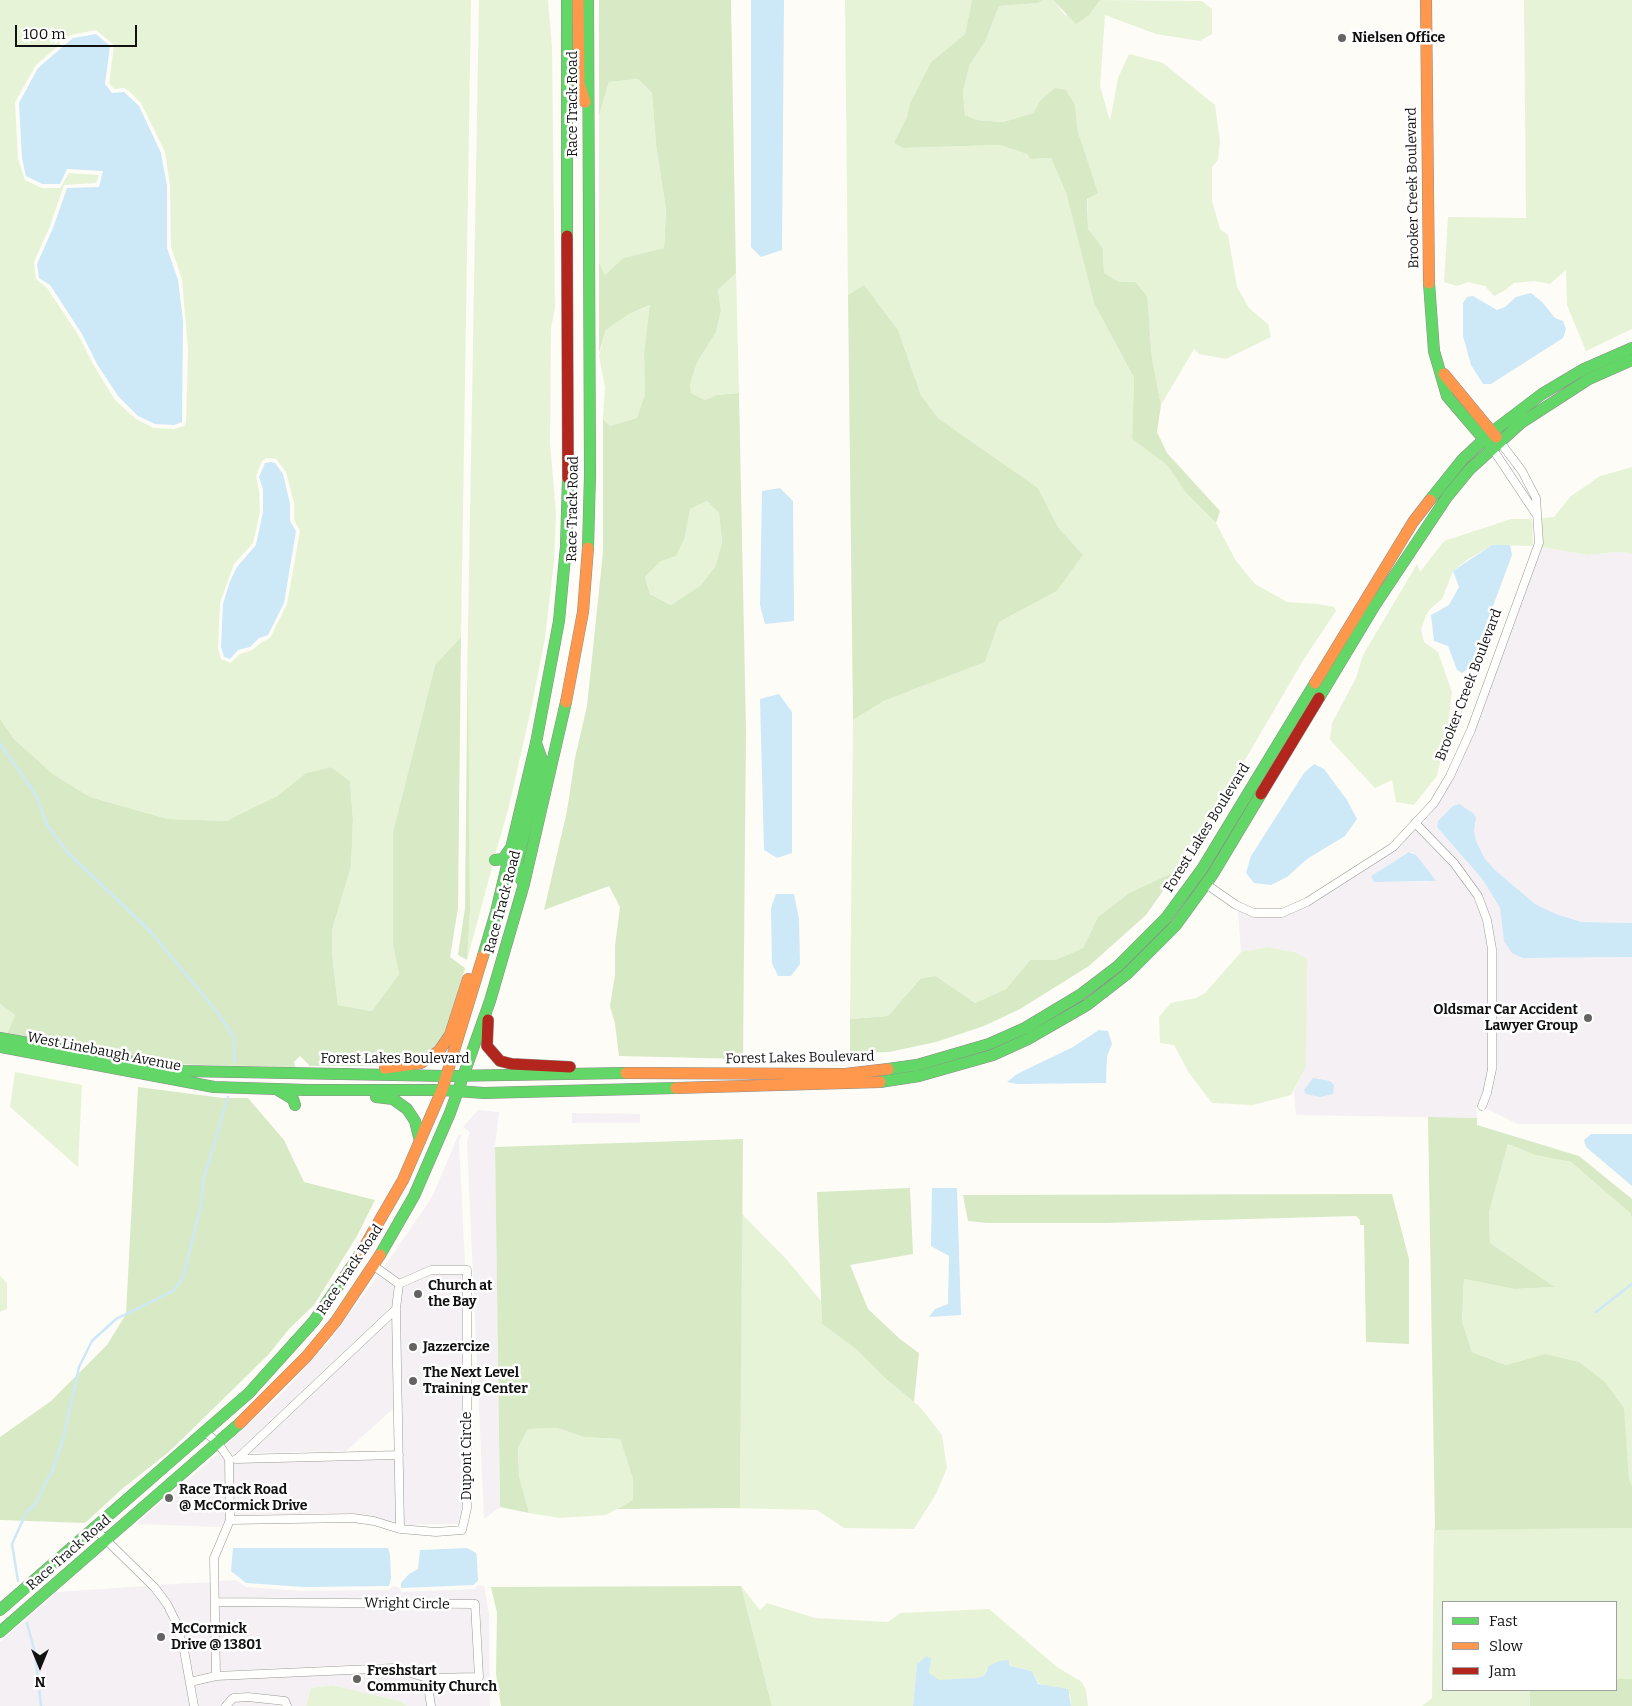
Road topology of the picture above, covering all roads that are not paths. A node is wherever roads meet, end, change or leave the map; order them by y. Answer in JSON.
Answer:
{"nodes":[{"id":1,"x":567,"y":0,"type":"edge"},
{"id":2,"x":578,"y":0,"type":"edge"},
{"id":3,"x":588,"y":0,"type":"edge"},
{"id":4,"x":1426,"y":0,"type":"edge"},
{"id":5,"x":588,"y":114,"type":"junction"},
{"id":6,"x":1632,"y":348,"type":"edge"},
{"id":7,"x":1632,"y":360,"type":"edge"},
{"id":8,"x":1488,"y":436,"type":"junction"},
{"id":9,"x":1496,"y":445,"type":"junction"},
{"id":10,"x":536,"y":743,"type":"junction"},
{"id":11,"x":1415,"y":823,"type":"junction"},
{"id":12,"x":512,"y":846,"type":"junction"},
{"id":13,"x":495,"y":860,"type":"dead end"},
{"id":14,"x":504,"y":879,"type":"junction"},
{"id":15,"x":524,"y":884,"type":"junction"},
{"id":16,"x":1206,"y":884,"type":"junction"},
{"id":17,"x":490,"y":1002,"type":"junction"},
{"id":18,"x":0,"y":1038,"type":"edge"},
{"id":19,"x":0,"y":1047,"type":"edge"},
{"id":20,"x":298,"y":1067,"type":"junction"},
{"id":21,"x":372,"y":1072,"type":"junction"},
{"id":22,"x":723,"y":1074,"type":"junction"},
{"id":23,"x":463,"y":1075,"type":"junction"},
{"id":24,"x":446,"y":1076,"type":"junction"},
{"id":25,"x":204,"y":1085,"type":"junction"},
{"id":26,"x":274,"y":1089,"type":"junction"},
{"id":27,"x":307,"y":1090,"type":"junction"},
{"id":28,"x":442,"y":1090,"type":"junction"},
{"id":29,"x":458,"y":1092,"type":"junction"},
{"id":30,"x":295,"y":1105,"type":"dead end"},
{"id":31,"x":1482,"y":1106,"type":"dead end"},
{"id":32,"x":420,"y":1141,"type":"junction"},
{"id":33,"x":374,"y":1266,"type":"junction"},
{"id":34,"x":399,"y":1284,"type":"junction"},
{"id":35,"x":396,"y":1309,"type":"junction"},
{"id":36,"x":205,"y":1432,"type":"junction"},
{"id":37,"x":218,"y":1443,"type":"junction"},
{"id":38,"x":399,"y":1455,"type":"junction"},
{"id":39,"x":238,"y":1458,"type":"junction"},
{"id":40,"x":229,"y":1459,"type":"junction"},
{"id":41,"x":230,"y":1520,"type":"junction"},
{"id":42,"x":94,"y":1528,"type":"junction"},
{"id":43,"x":400,"y":1529,"type":"junction"},
{"id":44,"x":106,"y":1540,"type":"junction"},
{"id":45,"x":215,"y":1602,"type":"junction"},
{"id":46,"x":0,"y":1610,"type":"edge"},
{"id":47,"x":0,"y":1632,"type":"edge"},
{"id":48,"x":216,"y":1676,"type":"junction"},
{"id":49,"x":427,"y":1678,"type":"junction"},
{"id":50,"x":190,"y":1682,"type":"junction"},
{"id":51,"x":194,"y":1706,"type":"edge"},
{"id":52,"x":226,"y":1706,"type":"edge"},
{"id":53,"x":287,"y":1706,"type":"edge"},
{"id":54,"x":431,"y":1706,"type":"edge"}],
"edges":[{"from":1,"to":10,"type":"main road","name":"Race Track Road"},
{"from":2,"to":5,"type":"main road"},
{"from":3,"to":5,"type":"main road","name":"Race Track Road"},
{"from":4,"to":8,"type":"main road","name":"Brooker Creek Boulevard"},
{"from":5,"to":15,"type":"main road","name":"Race Track Road"},
{"from":6,"to":8,"type":"main road","name":"Forest Lakes Boulevard"},
{"from":7,"to":9,"type":"main road","name":"Forest Lakes Boulevard"},
{"from":8,"to":9,"type":"main road","name":"Brooker Creek Boulevard"},
{"from":8,"to":22,"type":"main road","name":"Forest Lakes Boulevard"},
{"from":9,"to":11,"type":"street","name":"Brooker Creek Boulevard"},
{"from":9,"to":16,"type":"main road","name":"Forest Lakes Boulevard"},
{"from":10,"to":12,"type":"main road","name":"Race Track Road"},
{"from":10,"to":15,"type":"main road"},
{"from":11,"to":16,"type":"street","name":"Brooker Creek Boulevard"},
{"from":11,"to":31,"type":"street"},
{"from":12,"to":13,"type":"main road"},
{"from":12,"to":14,"type":"main road","name":"Race Track Road"},
{"from":14,"to":21,"type":"main road"},
{"from":14,"to":24,"type":"main road","name":"Race Track Road"},
{"from":15,"to":17,"type":"main road","name":"Race Track Road"},
{"from":16,"to":29,"type":"main road","name":"Forest Lakes Boulevard"},
{"from":17,"to":22,"type":"main road"},
{"from":17,"to":23,"type":"main road","name":"Race Track Road"},
{"from":18,"to":20,"type":"main road","name":"Forest Lakes Boulevard"},
{"from":19,"to":25,"type":"main road","name":"West Linebaugh Avenue"},
{"from":20,"to":21,"type":"main road","name":"Forest Lakes Boulevard"},
{"from":20,"to":25,"type":"main road"},
{"from":21,"to":24,"type":"main road","name":"Forest Lakes Boulevard"},
{"from":22,"to":23,"type":"main road","name":"Forest Lakes Boulevard"},
{"from":23,"to":24,"type":"main road","name":"Forest Lakes Boulevard"},
{"from":23,"to":29,"type":"main road","name":"Race Track Road"},
{"from":24,"to":28,"type":"main road","name":"Race Track Road"},
{"from":25,"to":26,"type":"main road","name":"Forest Lakes Boulevard"},
{"from":26,"to":27,"type":"main road","name":"Forest Lakes Boulevard"},
{"from":26,"to":30,"type":"main road"},
{"from":27,"to":28,"type":"main road","name":"Forest Lakes Boulevard"},
{"from":27,"to":32,"type":"main road"},
{"from":28,"to":29,"type":"main road","name":"Forest Lakes Boulevard"},
{"from":28,"to":32,"type":"main road","name":"Race Track Road"},
{"from":29,"to":33,"type":"main road","name":"Race Track Road"},
{"from":32,"to":36,"type":"main road","name":"Race Track Road"},
{"from":33,"to":34,"type":"street"},
{"from":33,"to":37,"type":"main road","name":"Race Track Road"},
{"from":34,"to":35,"type":"street"},
{"from":34,"to":43,"type":"street","name":"Dupont Circle"},
{"from":35,"to":38,"type":"street"},
{"from":35,"to":39,"type":"street"},
{"from":36,"to":37,"type":"street"},
{"from":36,"to":42,"type":"main road","name":"Race Track Road"},
{"from":37,"to":40,"type":"street"},
{"from":37,"to":44,"type":"main road","name":"Race Track Road"},
{"from":38,"to":39,"type":"street"},
{"from":38,"to":43,"type":"street"},
{"from":39,"to":40,"type":"street"},
{"from":40,"to":41,"type":"street"},
{"from":41,"to":43,"type":"street","name":"Dupont Circle"},
{"from":41,"to":45,"type":"street"},
{"from":42,"to":44,"type":"street"},
{"from":42,"to":46,"type":"main road","name":"Race Track Road"},
{"from":44,"to":47,"type":"main road","name":"Race Track Road"},
{"from":44,"to":50,"type":"street"},
{"from":45,"to":48,"type":"street"},
{"from":45,"to":49,"type":"street","name":"Wright Circle"},
{"from":48,"to":49,"type":"street","name":"Wright Circle"},
{"from":48,"to":50,"type":"street","name":"Wright Circle"},
{"from":49,"to":54,"type":"street"},
{"from":50,"to":51,"type":"street"},
{"from":52,"to":53,"type":"street"}]}
